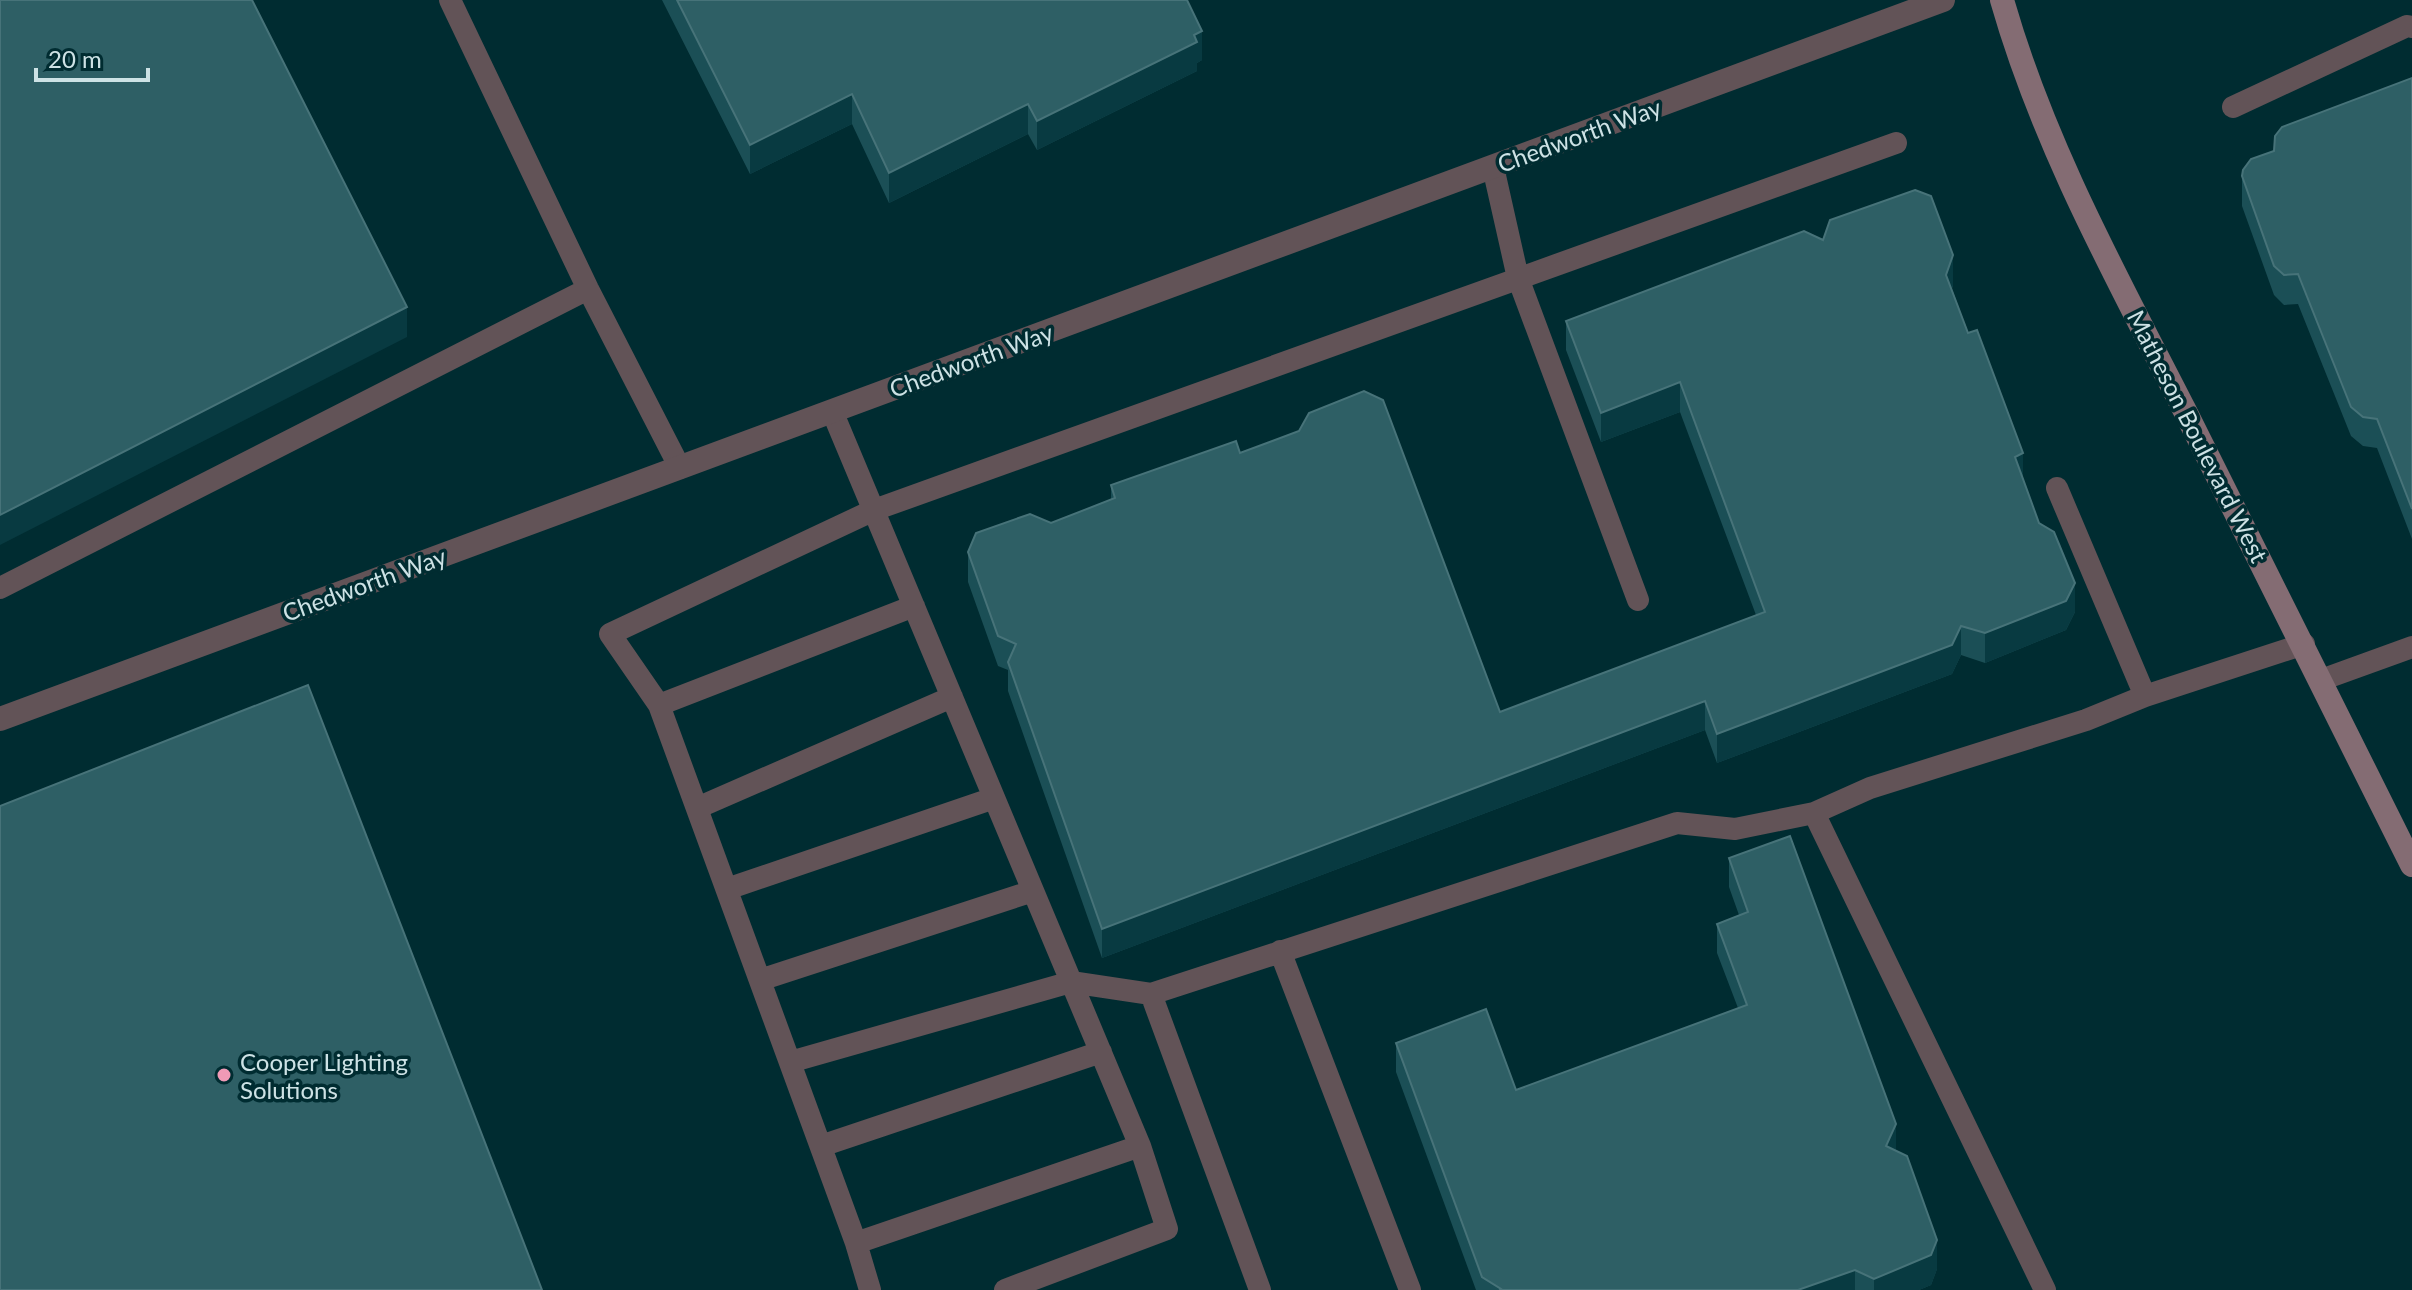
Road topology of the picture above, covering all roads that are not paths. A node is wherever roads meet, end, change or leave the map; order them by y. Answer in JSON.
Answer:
{"nodes":[{"id":1,"x":450,"y":0,"type":"edge"},
{"id":2,"x":1943,"y":0,"type":"edge"},
{"id":3,"x":2002,"y":0,"type":"edge"},
{"id":4,"x":2412,"y":27,"type":"edge"},
{"id":5,"x":2233,"y":107,"type":"dead end"},
{"id":6,"x":1896,"y":143,"type":"dead end"},
{"id":7,"x":1493,"y":167,"type":"junction"},
{"id":8,"x":1518,"y":278,"type":"junction"},
{"id":9,"x":588,"y":289,"type":"junction"},
{"id":10,"x":832,"y":411,"type":"junction"},
{"id":11,"x":680,"y":468,"type":"junction"},
{"id":12,"x":2057,"y":488,"type":"dead end"},
{"id":13,"x":874,"y":510,"type":"junction"},
{"id":14,"x":0,"y":588,"type":"edge"},
{"id":15,"x":1638,"y":600,"type":"dead end"},
{"id":16,"x":914,"y":606,"type":"junction"},
{"id":17,"x":2304,"y":644,"type":"junction"},
{"id":18,"x":2412,"y":647,"type":"edge"},
{"id":19,"x":2321,"y":680,"type":"junction"},
{"id":20,"x":2145,"y":696,"type":"junction"},
{"id":21,"x":952,"y":697,"type":"junction"},
{"id":22,"x":659,"y":705,"type":"junction"},
{"id":23,"x":0,"y":719,"type":"edge"},
{"id":24,"x":994,"y":798,"type":"junction"},
{"id":25,"x":697,"y":808,"type":"junction"},
{"id":26,"x":1814,"y":813,"type":"junction"},
{"id":27,"x":2412,"y":865,"type":"edge"},
{"id":28,"x":727,"y":889,"type":"junction"},
{"id":29,"x":1033,"y":891,"type":"junction"},
{"id":30,"x":1280,"y":951,"type":"junction"},
{"id":31,"x":760,"y":980,"type":"junction"},
{"id":32,"x":1071,"y":982,"type":"junction"},
{"id":33,"x":1151,"y":994,"type":"junction"},
{"id":34,"x":1101,"y":1052,"type":"junction"},
{"id":35,"x":790,"y":1062,"type":"junction"},
{"id":36,"x":821,"y":1146,"type":"junction"},
{"id":37,"x":1140,"y":1146,"type":"junction"},
{"id":38,"x":856,"y":1243,"type":"junction"},
{"id":39,"x":870,"y":1290,"type":"edge"},
{"id":40,"x":1005,"y":1290,"type":"edge"},
{"id":41,"x":1260,"y":1290,"type":"edge"},
{"id":42,"x":1410,"y":1290,"type":"edge"},
{"id":43,"x":2045,"y":1290,"type":"edge"}],
"edges":[{"from":1,"to":9,"type":"lane"},
{"from":2,"to":7,"type":"street","name":"Chedworth Way"},
{"from":3,"to":17,"type":"street","name":"Matheson Boulevard West"},
{"from":4,"to":5,"type":"lane"},
{"from":6,"to":8,"type":"lane"},
{"from":7,"to":8,"type":"lane"},
{"from":7,"to":10,"type":"street","name":"Chedworth Way"},
{"from":8,"to":13,"type":"lane"},
{"from":8,"to":15,"type":"lane"},
{"from":9,"to":11,"type":"lane"},
{"from":9,"to":14,"type":"lane"},
{"from":10,"to":11,"type":"street","name":"Chedworth Way"},
{"from":10,"to":13,"type":"lane"},
{"from":11,"to":23,"type":"street","name":"Chedworth Way"},
{"from":12,"to":20,"type":"lane"},
{"from":13,"to":16,"type":"lane"},
{"from":13,"to":22,"type":"lane"},
{"from":16,"to":21,"type":"lane"},
{"from":16,"to":22,"type":"lane"},
{"from":17,"to":19,"type":"street","name":"Matheson Boulevard West"},
{"from":17,"to":20,"type":"lane"},
{"from":18,"to":19,"type":"lane"},
{"from":19,"to":27,"type":"street","name":"Matheson Boulevard West"},
{"from":20,"to":26,"type":"lane"},
{"from":21,"to":24,"type":"lane"},
{"from":21,"to":25,"type":"lane"},
{"from":22,"to":25,"type":"lane"},
{"from":24,"to":28,"type":"lane"},
{"from":24,"to":29,"type":"lane"},
{"from":25,"to":28,"type":"lane"},
{"from":26,"to":30,"type":"lane"},
{"from":26,"to":43,"type":"lane"},
{"from":28,"to":31,"type":"lane"},
{"from":29,"to":31,"type":"lane"},
{"from":29,"to":32,"type":"lane"},
{"from":30,"to":33,"type":"lane"},
{"from":30,"to":42,"type":"lane"},
{"from":31,"to":35,"type":"lane"},
{"from":32,"to":33,"type":"lane"},
{"from":32,"to":34,"type":"lane"},
{"from":32,"to":35,"type":"lane"},
{"from":33,"to":41,"type":"lane"},
{"from":34,"to":36,"type":"lane"},
{"from":34,"to":37,"type":"lane"},
{"from":35,"to":36,"type":"lane"},
{"from":36,"to":38,"type":"lane"},
{"from":37,"to":38,"type":"lane"},
{"from":37,"to":40,"type":"lane"},
{"from":38,"to":39,"type":"lane"}]}
